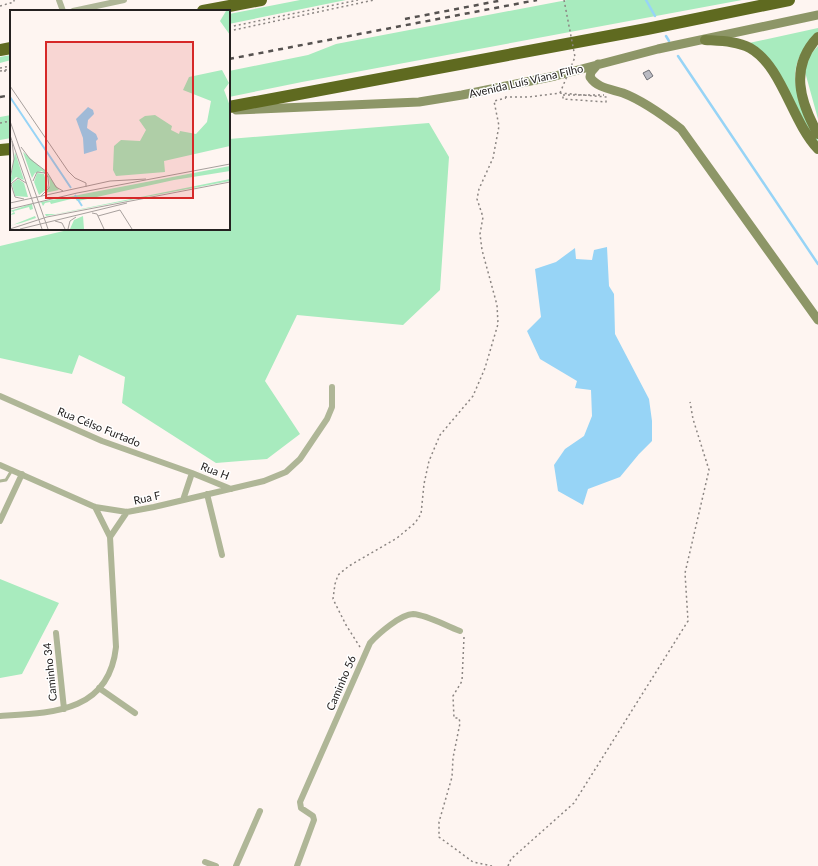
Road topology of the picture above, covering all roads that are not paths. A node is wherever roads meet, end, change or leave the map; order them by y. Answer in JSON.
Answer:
{"nodes":[{"id":1,"x":59,"y":0,"type":"edge"},
{"id":2,"x":261,"y":0,"type":"edge"},
{"id":3,"x":789,"y":0,"type":"edge"},
{"id":4,"x":121,"y":1,"type":"edge"},
{"id":5,"x":63,"y":10,"type":"edge"},
{"id":6,"x":78,"y":10,"type":"edge"},
{"id":7,"x":208,"y":10,"type":"edge"},
{"id":8,"x":818,"y":15,"type":"edge"},
{"id":9,"x":818,"y":37,"type":"edge"},
{"id":10,"x":704,"y":41,"type":"junction"},
{"id":11,"x":10,"y":48,"type":"edge"},
{"id":12,"x":0,"y":50,"type":"edge"},
{"id":13,"x":599,"y":63,"type":"junction"},
{"id":14,"x":230,"y":107,"type":"edge"},
{"id":15,"x":230,"y":111,"type":"edge"},
{"id":16,"x":818,"y":134,"type":"edge"},
{"id":17,"x":10,"y":148,"type":"edge"},
{"id":18,"x":818,"y":149,"type":"edge"},
{"id":19,"x":0,"y":150,"type":"edge"},
{"id":20,"x":818,"y":320,"type":"edge"},
{"id":21,"x":332,"y":387,"type":"dead end"},
{"id":22,"x":0,"y":396,"type":"edge"},
{"id":23,"x":0,"y":465,"type":"edge"},
{"id":24,"x":12,"y":470,"type":"junction"},
{"id":25,"x":192,"y":473,"type":"junction"},
{"id":26,"x":22,"y":474,"type":"junction"},
{"id":27,"x":0,"y":481,"type":"edge"},
{"id":28,"x":231,"y":488,"type":"junction"},
{"id":29,"x":207,"y":494,"type":"junction"},
{"id":30,"x":183,"y":500,"type":"junction"},
{"id":31,"x":95,"y":507,"type":"junction"},
{"id":32,"x":127,"y":512,"type":"junction"},
{"id":33,"x":0,"y":521,"type":"edge"},
{"id":34,"x":110,"y":538,"type":"junction"},
{"id":35,"x":222,"y":555,"type":"dead end"},
{"id":36,"x":460,"y":631,"type":"road end"},
{"id":37,"x":56,"y":633,"type":"dead end"},
{"id":38,"x":99,"y":688,"type":"junction"},
{"id":39,"x":64,"y":709,"type":"junction"},
{"id":40,"x":135,"y":714,"type":"dead end"},
{"id":41,"x":0,"y":716,"type":"edge"},
{"id":42,"x":260,"y":811,"type":"dead end"},
{"id":43,"x":205,"y":862,"type":"dead end"},
{"id":44,"x":216,"y":866,"type":"edge"},
{"id":45,"x":236,"y":866,"type":"edge"},
{"id":46,"x":296,"y":866,"type":"edge"}],
"edges":[{"from":1,"to":5,"type":"street"},
{"from":2,"to":7,"type":"highway"},
{"from":3,"to":14,"type":"highway"},
{"from":4,"to":6,"type":"street"},
{"from":8,"to":10,"type":"main road","name":"Avenida Luís Viana Filho"},
{"from":9,"to":16,"type":"main road"},
{"from":10,"to":13,"type":"main road","name":"Avenida Luís Viana Filho"},
{"from":10,"to":18,"type":"main road"},
{"from":11,"to":12,"type":"highway"},
{"from":13,"to":15,"type":"main road","name":"Avenida Luís Viana Filho"},
{"from":13,"to":20,"type":"main road"},
{"from":17,"to":19,"type":"highway"},
{"from":21,"to":28,"type":"street","name":"Rua F"},
{"from":22,"to":25,"type":"street","name":"Rua Célso Furtado"},
{"from":23,"to":24,"type":"street"},
{"from":24,"to":26,"type":"street"},
{"from":24,"to":27,"type":"lane"},
{"from":25,"to":28,"type":"street","name":"Rua H"},
{"from":25,"to":30,"type":"street"},
{"from":26,"to":31,"type":"street"},
{"from":26,"to":33,"type":"street"},
{"from":28,"to":29,"type":"street","name":"Rua F"},
{"from":29,"to":30,"type":"street","name":"Rua F"},
{"from":29,"to":35,"type":"street"},
{"from":30,"to":32,"type":"street","name":"Rua F"},
{"from":31,"to":32,"type":"street"},
{"from":31,"to":34,"type":"street"},
{"from":32,"to":34,"type":"street","name":"Rua F"},
{"from":34,"to":38,"type":"street"},
{"from":36,"to":46,"type":"street","name":"Caminho 56"},
{"from":37,"to":39,"type":"street","name":"Caminho 34"},
{"from":38,"to":39,"type":"street"},
{"from":38,"to":40,"type":"street"},
{"from":39,"to":41,"type":"street"},
{"from":42,"to":45,"type":"street"},
{"from":43,"to":44,"type":"street"}]}
